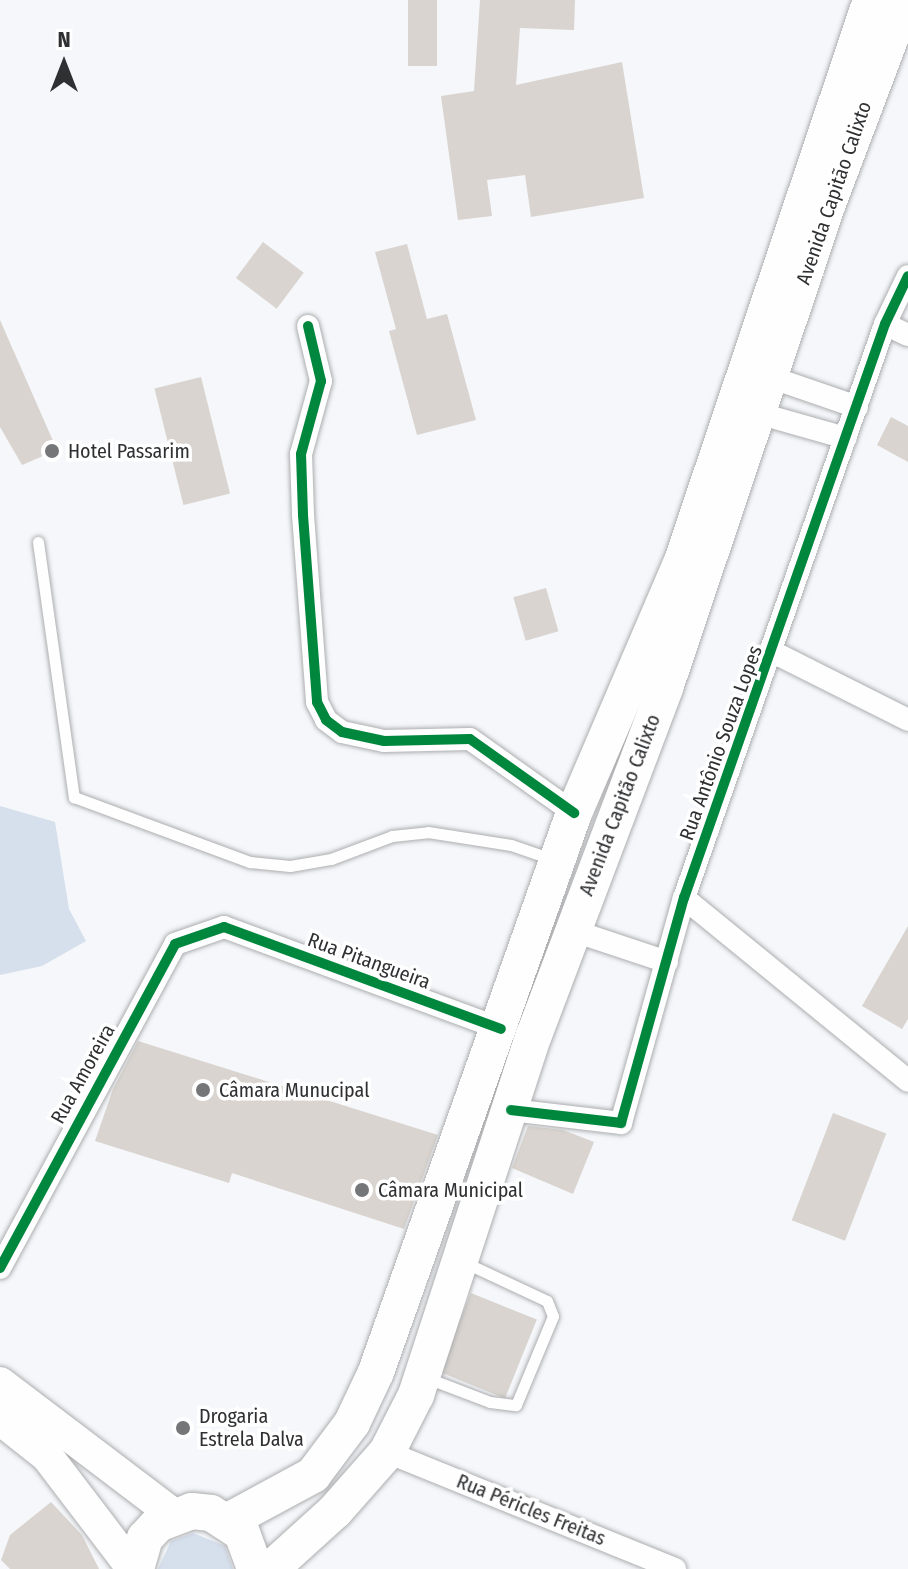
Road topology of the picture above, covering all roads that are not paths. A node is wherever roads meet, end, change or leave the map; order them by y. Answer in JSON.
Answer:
{"nodes":[{"id":1,"x":871,"y":0,"type":"edge"},
{"id":2,"x":905,"y":0,"type":"edge"},
{"id":3,"x":908,"y":276,"type":"edge"},
{"id":4,"x":885,"y":324,"type":"junction"},
{"id":5,"x":308,"y":326,"type":"dead end"},
{"id":6,"x":908,"y":335,"type":"edge"},
{"id":7,"x":773,"y":378,"type":"junction"},
{"id":8,"x":857,"y":407,"type":"junction"},
{"id":9,"x":761,"y":414,"type":"junction"},
{"id":10,"x":846,"y":438,"type":"junction"},
{"id":11,"x":38,"y":542,"type":"dead end"},
{"id":12,"x":773,"y":652,"type":"junction"},
{"id":13,"x":908,"y":720,"type":"edge"},
{"id":14,"x":574,"y":813,"type":"junction"},
{"id":15,"x":560,"y":862,"type":"junction"},
{"id":16,"x":684,"y":898,"type":"junction"},
{"id":17,"x":224,"y":927,"type":"joint"},
{"id":18,"x":574,"y":931,"type":"junction"},
{"id":19,"x":667,"y":962,"type":"junction"},
{"id":20,"x":501,"y":1029,"type":"junction"},
{"id":21,"x":908,"y":1081,"type":"edge"},
{"id":22,"x":511,"y":1110,"type":"junction"},
{"id":23,"x":461,"y":1261,"type":"junction"},
{"id":24,"x":0,"y":1268,"type":"edge"},
{"id":25,"x":422,"y":1377,"type":"junction"},
{"id":26,"x":5,"y":1405,"type":"edge"},
{"id":27,"x":387,"y":1452,"type":"junction"},
{"id":28,"x":174,"y":1515,"type":"junction"},
{"id":29,"x":228,"y":1521,"type":"junction"},
{"id":30,"x":134,"y":1569,"type":"edge"},
{"id":31,"x":255,"y":1569,"type":"edge"},
{"id":32,"x":271,"y":1569,"type":"edge"},
{"id":33,"x":675,"y":1569,"type":"edge"}],
"edges":[{"from":1,"to":14,"type":"main road","name":"Avenida Capitão Calixto"},
{"from":2,"to":7,"type":"main road","name":"Avenida Capitão Calixto"},
{"from":3,"to":4,"type":"street","name":"Rua Antônio Souza Lopes"},
{"from":4,"to":6,"type":"street"},
{"from":4,"to":8,"type":"street","name":"Rua Antônio Souza Lopes"},
{"from":5,"to":14,"type":"street"},
{"from":7,"to":8,"type":"street"},
{"from":7,"to":9,"type":"main road","name":"Avenida Capitão Calixto"},
{"from":8,"to":10,"type":"street","name":"Rua Antônio Souza Lopes"},
{"from":9,"to":10,"type":"street"},
{"from":9,"to":18,"type":"main road","name":"Avenida Capitão Calixto"},
{"from":10,"to":12,"type":"street","name":"Rua Antônio Souza Lopes"},
{"from":11,"to":15,"type":"lane"},
{"from":12,"to":13,"type":"street"},
{"from":12,"to":16,"type":"street","name":"Rua Antônio Souza Lopes"},
{"from":14,"to":15,"type":"main road","name":"Avenida Capitão Calixto"},
{"from":15,"to":20,"type":"main road","name":"Avenida Capitão Calixto"},
{"from":16,"to":19,"type":"street","name":"Rua Antônio Souza Lopes"},
{"from":16,"to":21,"type":"street"},
{"from":17,"to":20,"type":"street","name":"Rua Pitangueira"},
{"from":17,"to":24,"type":"street","name":"Rua Amoreira"},
{"from":18,"to":19,"type":"street"},
{"from":18,"to":22,"type":"main road","name":"Avenida Capitão Calixto"},
{"from":19,"to":22,"type":"street","name":"Rua Antônio Souza Lopes"},
{"from":20,"to":29,"type":"main road","name":"Avenida Capitão Calixto"},
{"from":22,"to":23,"type":"main road","name":"Avenida Capitão Calixto"},
{"from":23,"to":25,"type":"main road","name":"Avenida Capitão Calixto"},
{"from":23,"to":25,"type":"lane"},
{"from":25,"to":27,"type":"main road","name":"Avenida Capitão Calixto"},
{"from":26,"to":28,"type":"street"},
{"from":26,"to":30,"type":"street"},
{"from":27,"to":32,"type":"main road","name":"Avenida Capitão Calixto"},
{"from":27,"to":33,"type":"street","name":"Rua Péricles Freitas"},
{"from":28,"to":29,"type":"main road"},
{"from":28,"to":30,"type":"main road"},
{"from":29,"to":31,"type":"main road"}]}
